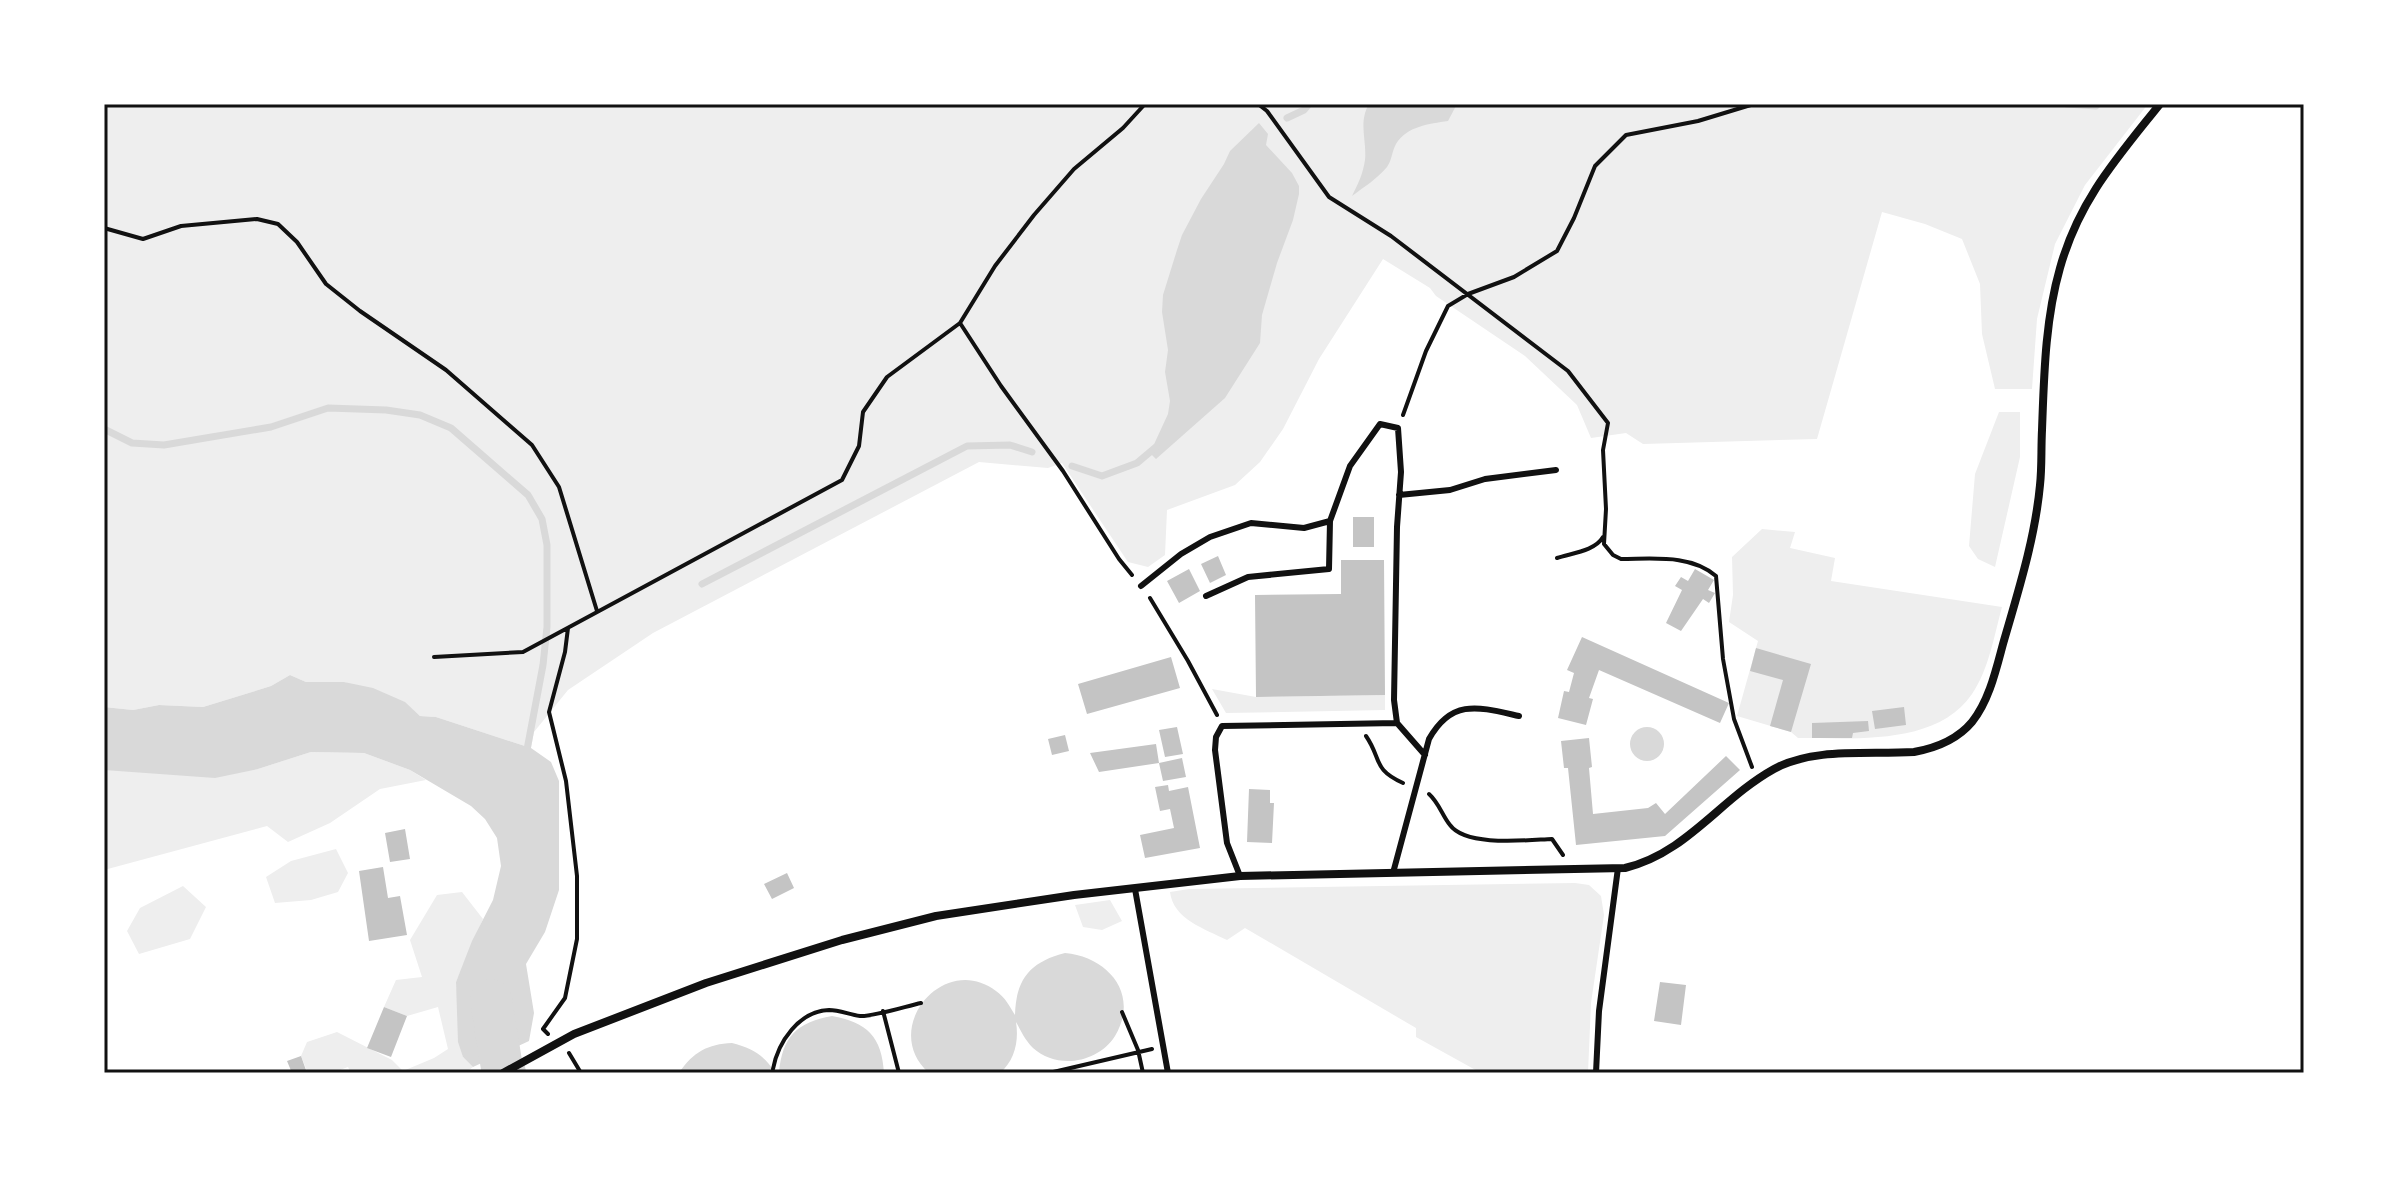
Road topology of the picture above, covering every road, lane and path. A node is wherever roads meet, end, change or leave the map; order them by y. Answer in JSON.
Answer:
{"nodes":[{"id":1,"x":1145,"y":104,"type":"edge"},
{"id":2,"x":1258,"y":104,"type":"edge"},
{"id":3,"x":1754,"y":104,"type":"edge"},
{"id":4,"x":2160,"y":104,"type":"edge"},
{"id":5,"x":104,"y":228,"type":"edge"},
{"id":6,"x":1468,"y":294,"type":"junction"},
{"id":7,"x":960,"y":323,"type":"junction"},
{"id":8,"x":1398,"y":428,"type":"junction"},
{"id":9,"x":1556,"y":470,"type":"dead end"},
{"id":10,"x":1063,"y":471,"type":"dead end"},
{"id":11,"x":1399,"y":495,"type":"junction"},
{"id":12,"x":1330,"y":521,"type":"junction"},
{"id":13,"x":1604,"y":535,"type":"junction"},
{"id":14,"x":1557,"y":558,"type":"dead end"},
{"id":15,"x":1141,"y":586,"type":"dead end"},
{"id":16,"x":1206,"y":596,"type":"dead end"},
{"id":17,"x":597,"y":611,"type":"junction"},
{"id":18,"x":568,"y":628,"type":"junction"},
{"id":19,"x":434,"y":657,"type":"dead end"},
{"id":20,"x":1519,"y":716,"type":"dead end"},
{"id":21,"x":1397,"y":723,"type":"junction"},
{"id":22,"x":1358,"y":724,"type":"junction"},
{"id":23,"x":1425,"y":755,"type":"junction"},
{"id":24,"x":1757,"y":780,"type":"junction"},
{"id":25,"x":1416,"y":789,"type":"junction"},
{"id":26,"x":1618,"y":868,"type":"junction"},
{"id":27,"x":1566,"y":869,"type":"junction"},
{"id":28,"x":1393,"y":873,"type":"junction"},
{"id":29,"x":1240,"y":876,"type":"junction"},
{"id":30,"x":1135,"y":889,"type":"junction"},
{"id":31,"x":921,"y":1003,"type":"dead end"},
{"id":32,"x":883,"y":1011,"type":"junction"},
{"id":33,"x":1122,"y":1012,"type":"dead end"},
{"id":34,"x":556,"y":1042,"type":"junction"},
{"id":35,"x":1164,"y":1047,"type":"junction"},
{"id":36,"x":1138,"y":1050,"type":"junction"},
{"id":37,"x":773,"y":1069,"type":"dead end"},
{"id":38,"x":503,"y":1073,"type":"edge"},
{"id":39,"x":899,"y":1073,"type":"edge"},
{"id":40,"x":1049,"y":1073,"type":"edge"},
{"id":41,"x":1143,"y":1073,"type":"edge"},
{"id":42,"x":1168,"y":1073,"type":"edge"},
{"id":43,"x":1596,"y":1073,"type":"edge"}],
"edges":[{"from":1,"to":7,"type":"path"},
{"from":2,"to":6,"type":"path"},
{"from":3,"to":6,"type":"path"},
{"from":4,"to":24,"type":"street"},
{"from":5,"to":17,"type":"path"},
{"from":6,"to":8,"type":"path"},
{"from":6,"to":13,"type":"path"},
{"from":7,"to":10,"type":"path"},
{"from":7,"to":17,"type":"path"},
{"from":8,"to":11,"type":"lane"},
{"from":8,"to":12,"type":"lane"},
{"from":9,"to":11,"type":"lane"},
{"from":11,"to":21,"type":"lane"},
{"from":12,"to":15,"type":"lane"},
{"from":12,"to":16,"type":"lane"},
{"from":13,"to":14,"type":"path"},
{"from":13,"to":24,"type":"path"},
{"from":17,"to":18,"type":"path"},
{"from":18,"to":19,"type":"path"},
{"from":18,"to":34,"type":"path"},
{"from":20,"to":23,"type":"lane"},
{"from":21,"to":22,"type":"lane"},
{"from":21,"to":23,"type":"lane"},
{"from":22,"to":25,"type":"path"},
{"from":22,"to":29,"type":"lane"},
{"from":23,"to":25,"type":"lane"},
{"from":24,"to":26,"type":"street"},
{"from":25,"to":27,"type":"path"},
{"from":25,"to":28,"type":"lane"},
{"from":26,"to":27,"type":"street"},
{"from":26,"to":43,"type":"lane"},
{"from":27,"to":28,"type":"street"},
{"from":28,"to":29,"type":"street"},
{"from":29,"to":30,"type":"street"},
{"from":30,"to":34,"type":"street"},
{"from":30,"to":35,"type":"lane"},
{"from":31,"to":32,"type":"path"},
{"from":32,"to":37,"type":"path"},
{"from":32,"to":39,"type":"path"},
{"from":33,"to":36,"type":"path"},
{"from":34,"to":38,"type":"street"},
{"from":35,"to":36,"type":"path"},
{"from":35,"to":42,"type":"lane"},
{"from":36,"to":40,"type":"path"},
{"from":36,"to":41,"type":"path"}]}
